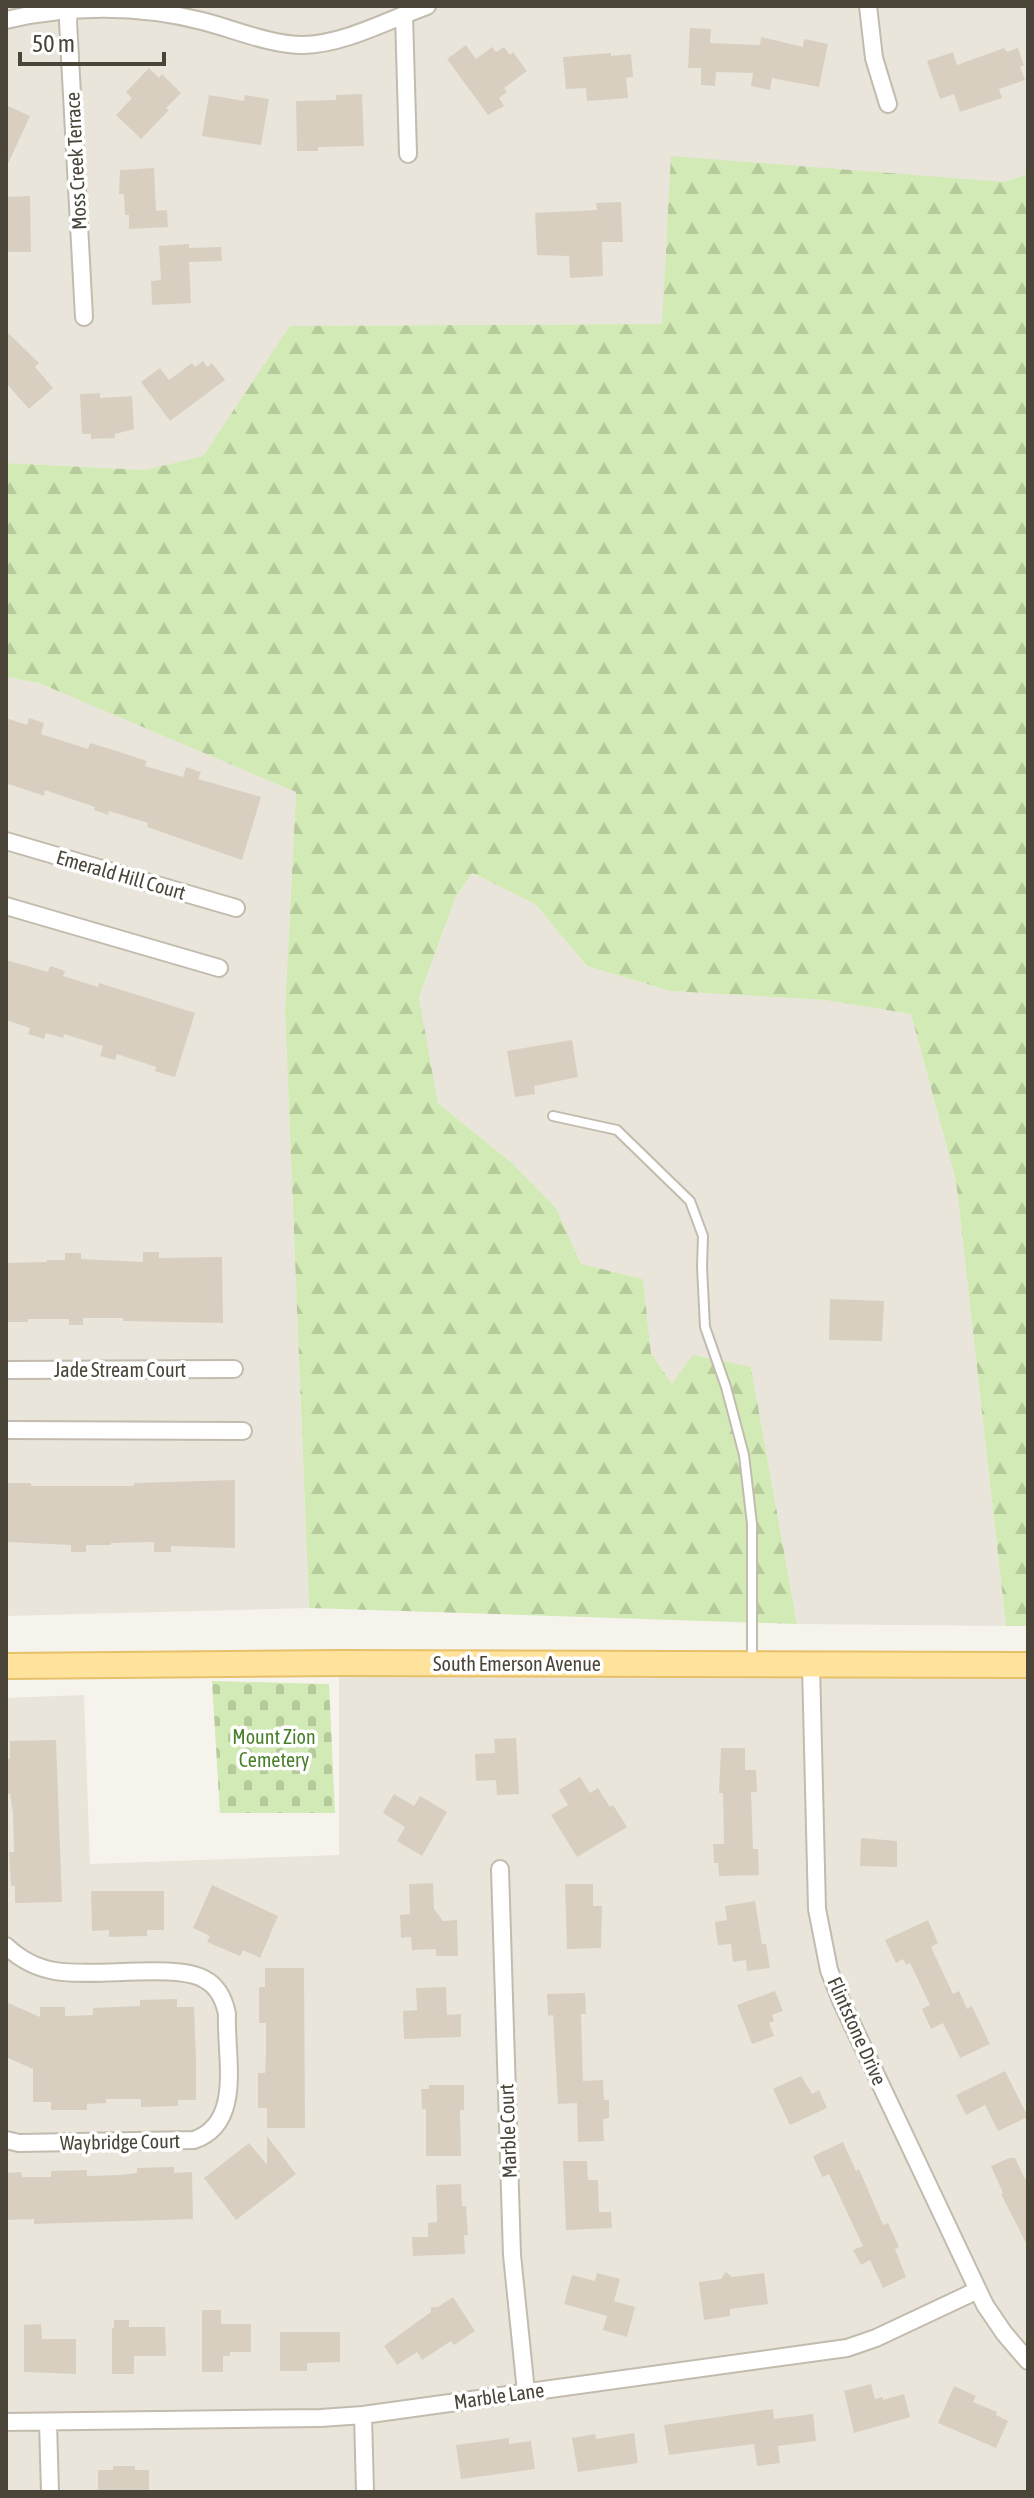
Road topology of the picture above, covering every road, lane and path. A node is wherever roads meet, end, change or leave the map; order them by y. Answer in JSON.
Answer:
{"nodes":[{"id":1,"x":427,"y":6,"type":"edge"},
{"id":2,"x":868,"y":6,"type":"edge"},
{"id":3,"x":70,"y":8,"type":"edge"},
{"id":4,"x":404,"y":15,"type":"junction"},
{"id":5,"x":6,"y":20,"type":"edge"},
{"id":6,"x":888,"y":104,"type":"dead end"},
{"id":7,"x":408,"y":154,"type":"dead end"},
{"id":8,"x":84,"y":317,"type":"dead end"},
{"id":9,"x":6,"y":841,"type":"edge"},
{"id":10,"x":6,"y":906,"type":"edge"},
{"id":11,"x":236,"y":908,"type":"dead end"},
{"id":12,"x":219,"y":968,"type":"dead end"},
{"id":13,"x":553,"y":1116,"type":"dead end"},
{"id":14,"x":234,"y":1369,"type":"dead end"},
{"id":15,"x":6,"y":1370,"type":"edge"},
{"id":16,"x":6,"y":1430,"type":"edge"},
{"id":17,"x":243,"y":1431,"type":"dead end"},
{"id":18,"x":752,"y":1664,"type":"junction"},
{"id":19,"x":811,"y":1665,"type":"junction"},
{"id":20,"x":1028,"y":1665,"type":"edge"},
{"id":21,"x":6,"y":1666,"type":"edge"},
{"id":22,"x":500,"y":1869,"type":"dead end"},
{"id":23,"x":6,"y":1946,"type":"edge"},
{"id":24,"x":6,"y":2140,"type":"edge"},
{"id":25,"x":978,"y":2290,"type":"junction"},
{"id":26,"x":1028,"y":2361,"type":"edge"},
{"id":27,"x":526,"y":2392,"type":"junction"},
{"id":28,"x":363,"y":2415,"type":"junction"},
{"id":29,"x":6,"y":2422,"type":"edge"},
{"id":30,"x":48,"y":2422,"type":"junction"},
{"id":31,"x":50,"y":2492,"type":"edge"},
{"id":32,"x":365,"y":2492,"type":"edge"}],
"edges":[{"from":1,"to":4,"type":"street"},
{"from":2,"to":6,"type":"street"},
{"from":3,"to":4,"type":"street"},
{"from":3,"to":5,"type":"street"},
{"from":3,"to":8,"type":"street","name":"Moss Creek Terrace"},
{"from":4,"to":7,"type":"street"},
{"from":9,"to":11,"type":"street","name":"Emerald Hill Court"},
{"from":10,"to":12,"type":"street"},
{"from":13,"to":18,"type":"lane"},
{"from":14,"to":15,"type":"street","name":"Jade Stream Court"},
{"from":16,"to":17,"type":"street"},
{"from":18,"to":19,"type":"main road","name":"South Emerson Avenue"},
{"from":18,"to":21,"type":"main road","name":"South Emerson Avenue"},
{"from":19,"to":20,"type":"main road","name":"South Emerson Avenue"},
{"from":19,"to":25,"type":"street","name":"Flintstone Drive"},
{"from":22,"to":27,"type":"street","name":"Marble Court"},
{"from":23,"to":24,"type":"street","name":"Waybridge Court"},
{"from":25,"to":26,"type":"street","name":"Flintstone Drive"},
{"from":25,"to":27,"type":"street","name":"Marble Lane"},
{"from":27,"to":28,"type":"street","name":"Marble Lane"},
{"from":28,"to":30,"type":"street","name":"Marble Lane"},
{"from":28,"to":32,"type":"street"},
{"from":29,"to":30,"type":"street","name":"Marble Lane"},
{"from":30,"to":31,"type":"street"}]}
